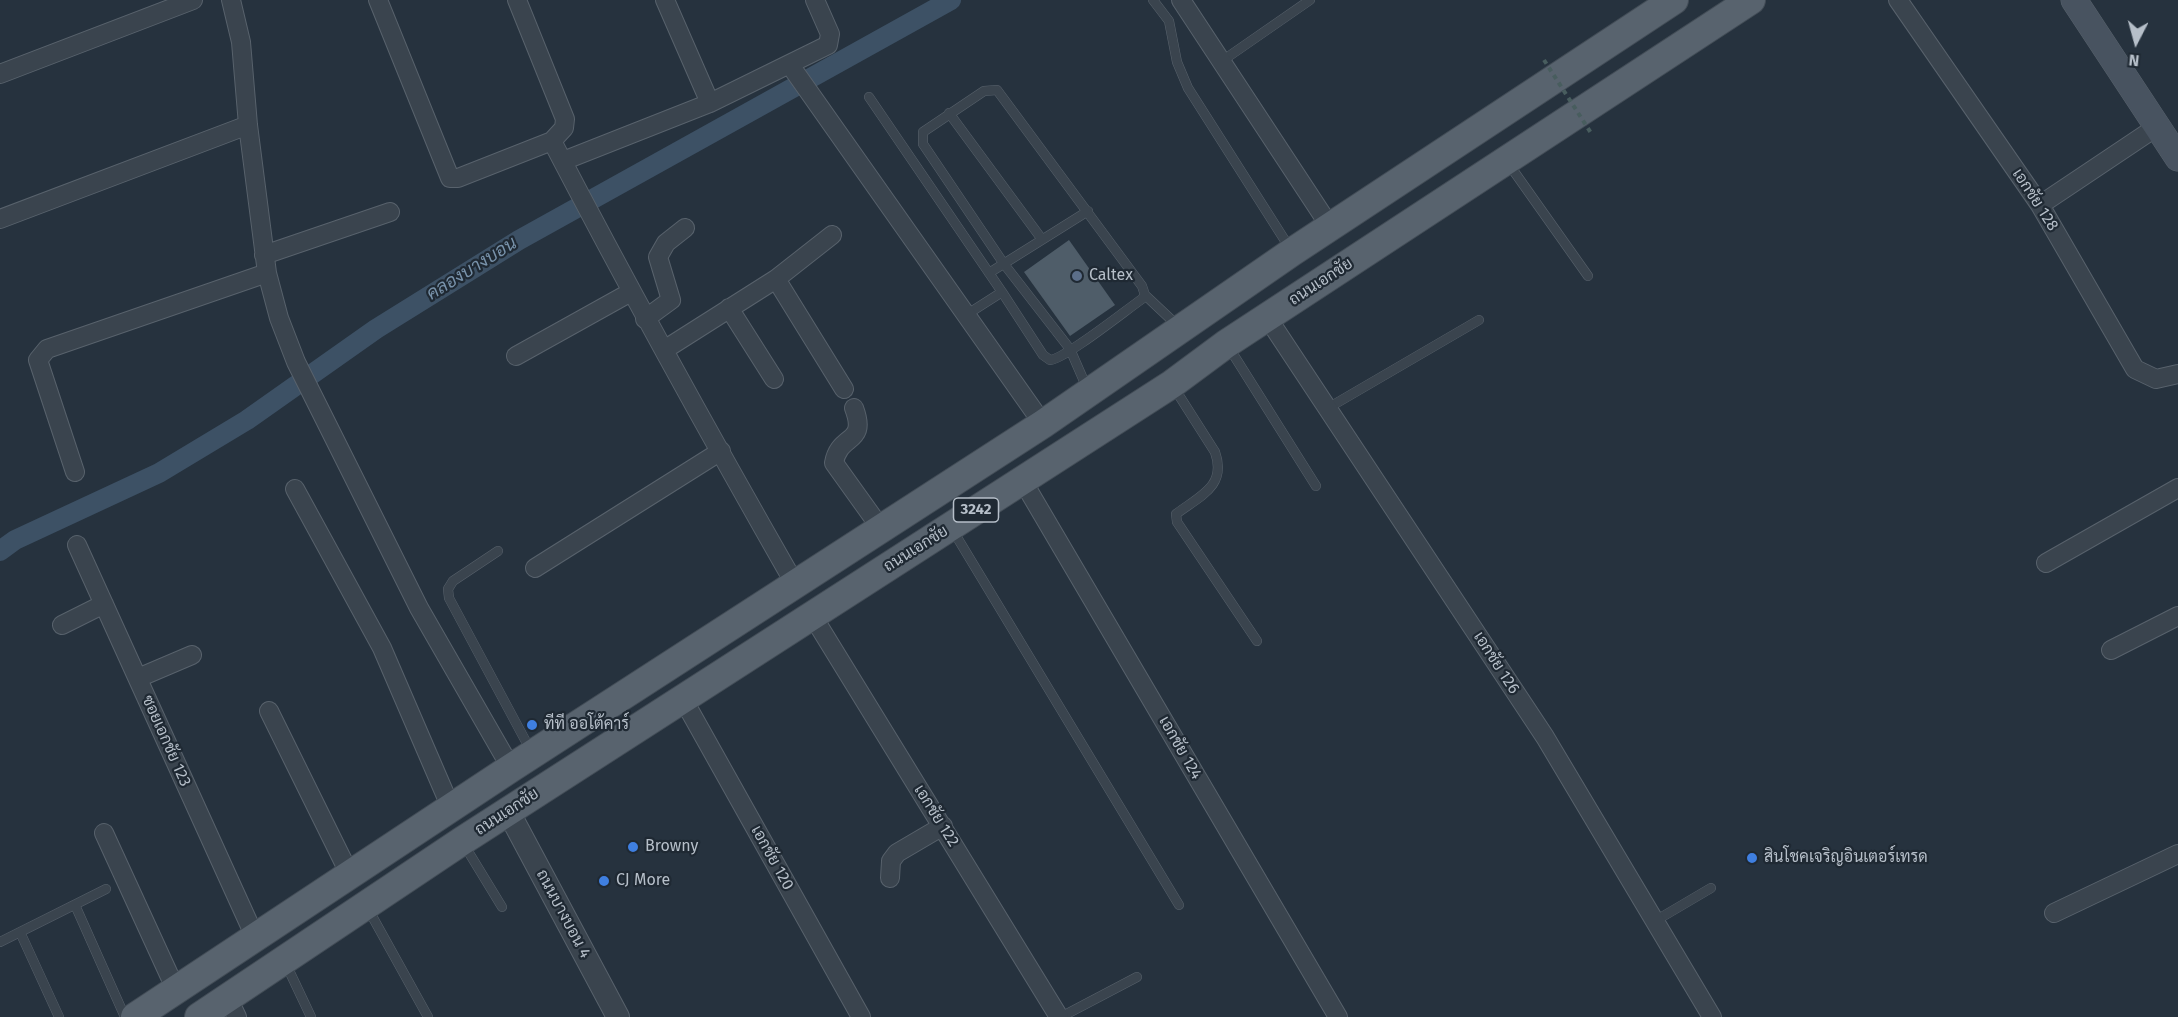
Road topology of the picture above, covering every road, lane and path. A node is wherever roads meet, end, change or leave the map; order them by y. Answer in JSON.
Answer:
{"nodes":[{"id":1,"x":193,"y":0,"type":"edge"},
{"id":2,"x":231,"y":0,"type":"edge"},
{"id":3,"x":378,"y":0,"type":"edge"},
{"id":4,"x":517,"y":0,"type":"edge"},
{"id":5,"x":665,"y":0,"type":"edge"},
{"id":6,"x":815,"y":0,"type":"edge"},
{"id":7,"x":1153,"y":0,"type":"edge"},
{"id":8,"x":1181,"y":0,"type":"edge"},
{"id":9,"x":1310,"y":0,"type":"edge"},
{"id":10,"x":1674,"y":0,"type":"edge"},
{"id":11,"x":1751,"y":0,"type":"edge"},
{"id":12,"x":1898,"y":0,"type":"edge"},
{"id":13,"x":2074,"y":0,"type":"edge"},
{"id":14,"x":1544,"y":60,"type":"dead end"},
{"id":15,"x":1222,"y":62,"type":"junction"},
{"id":16,"x":795,"y":71,"type":"junction"},
{"id":17,"x":0,"y":74,"type":"edge"},
{"id":18,"x":1540,"y":89,"type":"junction"},
{"id":19,"x":869,"y":97,"type":"dead end"},
{"id":20,"x":710,"y":103,"type":"junction"},
{"id":21,"x":948,"y":113,"type":"junction"},
{"id":22,"x":248,"y":125,"type":"junction"},
{"id":23,"x":1561,"y":127,"type":"junction"},
{"id":24,"x":1591,"y":133,"type":"dead end"},
{"id":25,"x":552,"y":141,"type":"junction"},
{"id":26,"x":2171,"y":141,"type":"edge"},
{"id":27,"x":563,"y":161,"type":"junction"},
{"id":28,"x":1506,"y":161,"type":"junction"},
{"id":29,"x":2040,"y":205,"type":"junction"},
{"id":30,"x":1088,"y":211,"type":"junction"},
{"id":31,"x":390,"y":212,"type":"dead end"},
{"id":32,"x":0,"y":219,"type":"edge"},
{"id":33,"x":685,"y":228,"type":"dead end"},
{"id":34,"x":1330,"y":228,"type":"junction"},
{"id":35,"x":832,"y":235,"type":"dead end"},
{"id":36,"x":1041,"y":238,"type":"junction"},
{"id":37,"x":1292,"y":252,"type":"junction"},
{"id":38,"x":266,"y":264,"type":"junction"},
{"id":39,"x":1004,"y":264,"type":"junction"},
{"id":40,"x":989,"y":273,"type":"junction"},
{"id":41,"x":1588,"y":276,"type":"dead end"},
{"id":42,"x":776,"y":279,"type":"junction"},
{"id":43,"x":631,"y":292,"type":"junction"},
{"id":44,"x":1002,"y":292,"type":"junction"},
{"id":45,"x":1145,"y":295,"type":"junction"},
{"id":46,"x":729,"y":308,"type":"junction"},
{"id":47,"x":966,"y":315,"type":"junction"},
{"id":48,"x":1268,"y":317,"type":"junction"},
{"id":49,"x":645,"y":319,"type":"junction"},
{"id":50,"x":1479,"y":320,"type":"dead end"},
{"id":51,"x":1180,"y":329,"type":"junction"},
{"id":52,"x":1226,"y":344,"type":"junction"},
{"id":53,"x":1070,"y":349,"type":"junction"},
{"id":54,"x":664,"y":350,"type":"junction"},
{"id":55,"x":516,"y":356,"type":"dead end"},
{"id":56,"x":2178,"y":374,"type":"edge"},
{"id":57,"x":774,"y":378,"type":"dead end"},
{"id":58,"x":1172,"y":384,"type":"junction"},
{"id":59,"x":844,"y":389,"type":"dead end"},
{"id":60,"x":1089,"y":392,"type":"junction"},
{"id":61,"x":854,"y":408,"type":"dead end"},
{"id":62,"x":1328,"y":408,"type":"junction"},
{"id":63,"x":1043,"y":424,"type":"junction"},
{"id":64,"x":721,"y":451,"type":"junction"},
{"id":65,"x":75,"y":472,"type":"dead end"},
{"id":66,"x":1021,"y":478,"type":"junction"},
{"id":67,"x":1316,"y":486,"type":"dead end"},
{"id":68,"x":2178,"y":488,"type":"edge"},
{"id":69,"x":295,"y":489,"type":"dead end"},
{"id":70,"x":951,"y":527,"type":"junction"},
{"id":71,"x":882,"y":530,"type":"junction"},
{"id":72,"x":77,"y":545,"type":"dead end"},
{"id":73,"x":498,"y":551,"type":"dead end"},
{"id":74,"x":2046,"y":563,"type":"dead end"},
{"id":75,"x":535,"y":568,"type":"dead end"},
{"id":76,"x":796,"y":586,"type":"junction"},
{"id":77,"x":104,"y":604,"type":"junction"},
{"id":78,"x":812,"y":615,"type":"junction"},
{"id":79,"x":2178,"y":616,"type":"edge"},
{"id":80,"x":62,"y":625,"type":"dead end"},
{"id":81,"x":1257,"y":641,"type":"dead end"},
{"id":82,"x":2111,"y":650,"type":"dead end"},
{"id":83,"x":192,"y":655,"type":"dead end"},
{"id":84,"x":138,"y":678,"type":"junction"},
{"id":85,"x":683,"y":699,"type":"junction"},
{"id":86,"x":269,"y":711,"type":"dead end"},
{"id":87,"x":522,"y":762,"type":"junction"},
{"id":88,"x":452,"y":808,"type":"junction"},
{"id":89,"x":508,"y":811,"type":"junction"},
{"id":90,"x":943,"y":826,"type":"junction"},
{"id":91,"x":104,"y":833,"type":"dead end"},
{"id":92,"x":462,"y":840,"type":"junction"},
{"id":93,"x":2178,"y":854,"type":"edge"},
{"id":94,"x":350,"y":875,"type":"junction"},
{"id":95,"x":890,"y":878,"type":"dead end"},
{"id":96,"x":1711,"y":888,"type":"dead end"},
{"id":97,"x":106,"y":889,"type":"dead end"},
{"id":98,"x":366,"y":904,"type":"junction"},
{"id":99,"x":75,"y":905,"type":"junction"},
{"id":100,"x":1179,"y":905,"type":"dead end"},
{"id":101,"x":502,"y":907,"type":"dead end"},
{"id":102,"x":2054,"y":914,"type":"dead end"},
{"id":103,"x":1655,"y":921,"type":"junction"},
{"id":104,"x":20,"y":932,"type":"junction"},
{"id":105,"x":255,"y":937,"type":"junction"},
{"id":106,"x":0,"y":942,"type":"edge"},
{"id":107,"x":284,"y":960,"type":"junction"},
{"id":108,"x":1137,"y":977,"type":"dead end"},
{"id":109,"x":176,"y":990,"type":"junction"},
{"id":110,"x":232,"y":1007,"type":"edge"},
{"id":111,"x":615,"y":1016,"type":"edge"},
{"id":112,"x":59,"y":1017,"type":"edge"},
{"id":113,"x":125,"y":1017,"type":"edge"},
{"id":114,"x":135,"y":1017,"type":"edge"},
{"id":115,"x":199,"y":1017,"type":"edge"},
{"id":116,"x":311,"y":1017,"type":"edge"},
{"id":117,"x":428,"y":1017,"type":"edge"},
{"id":118,"x":861,"y":1017,"type":"edge"},
{"id":119,"x":1060,"y":1017,"type":"edge"},
{"id":120,"x":1338,"y":1017,"type":"edge"},
{"id":121,"x":1712,"y":1017,"type":"edge"}],
"edges":[{"from":1,"to":17,"type":"street"},
{"from":2,"to":22,"type":"street"},
{"from":3,"to":25,"type":"street"},
{"from":4,"to":25,"type":"street"},
{"from":5,"to":20,"type":"street"},
{"from":6,"to":16,"type":"street"},
{"from":7,"to":37,"type":"lane"},
{"from":8,"to":15,"type":"street"},
{"from":9,"to":15,"type":"lane"},
{"from":10,"to":18,"type":"main road","name":"ถนนเอกชัย","number":"3242"},
{"from":11,"to":23,"type":"main road","name":"ถนนเอกชัย","number":"3242"},
{"from":12,"to":29,"type":"street","name":"เอกชัย 128"},
{"from":13,"to":26,"type":"main road"},
{"from":14,"to":24,"type":"path","bridge":true},
{"from":15,"to":34,"type":"street"},
{"from":16,"to":20,"type":"street"},
{"from":16,"to":47,"type":"street"},
{"from":18,"to":23,"type":"main road"},
{"from":18,"to":34,"type":"main road","name":"ถนนเอกชัย","number":"3242"},
{"from":19,"to":40,"type":"lane"},
{"from":20,"to":27,"type":"street"},
{"from":21,"to":30,"type":"lane"},
{"from":21,"to":36,"type":"lane"},
{"from":21,"to":39,"type":"lane"},
{"from":22,"to":32,"type":"street"},
{"from":22,"to":38,"type":"street"},
{"from":23,"to":28,"type":"main road","name":"ถนนเอกชัย","number":"3242"},
{"from":25,"to":27,"type":"street"},
{"from":26,"to":29,"type":"street"},
{"from":27,"to":43,"type":"street"},
{"from":28,"to":41,"type":"lane"},
{"from":28,"to":48,"type":"main road","name":"ถนนเอกชัย","number":"3242"},
{"from":29,"to":56,"type":"street","name":"เอกชัย 128"},
{"from":30,"to":36,"type":"lane"},
{"from":30,"to":45,"type":"lane"},
{"from":31,"to":38,"type":"street"},
{"from":33,"to":49,"type":"street"},
{"from":34,"to":37,"type":"main road","name":"ถนนเอกชัย","number":"3242"},
{"from":35,"to":42,"type":"street"},
{"from":36,"to":39,"type":"lane"},
{"from":37,"to":51,"type":"main road","name":"ถนนเอกชัย","number":"3242"},
{"from":38,"to":65,"type":"street"},
{"from":38,"to":87,"type":"street"},
{"from":39,"to":40,"type":"lane"},
{"from":39,"to":53,"type":"lane"},
{"from":40,"to":44,"type":"lane"},
{"from":42,"to":46,"type":"street"},
{"from":42,"to":59,"type":"street"},
{"from":43,"to":49,"type":"street"},
{"from":43,"to":55,"type":"street"},
{"from":44,"to":47,"type":"lane"},
{"from":44,"to":53,"type":"lane"},
{"from":45,"to":51,"type":"lane"},
{"from":45,"to":53,"type":"lane"},
{"from":46,"to":54,"type":"street"},
{"from":46,"to":57,"type":"street"},
{"from":47,"to":63,"type":"street"},
{"from":48,"to":52,"type":"main road","name":"ถนนเอกชัย","number":"3242"},
{"from":48,"to":62,"type":"street","name":"เอกชัย 126"},
{"from":49,"to":54,"type":"street"},
{"from":50,"to":62,"type":"lane"},
{"from":51,"to":60,"type":"main road","name":"ถนนเอกชัย","number":"3242"},
{"from":52,"to":58,"type":"main road","name":"ถนนเอกชัย","number":"3242"},
{"from":52,"to":67,"type":"lane"},
{"from":53,"to":60,"type":"lane"},
{"from":54,"to":64,"type":"street"},
{"from":58,"to":66,"type":"main road","name":"ถนนเอกชัย","number":"3242"},
{"from":58,"to":81,"type":"lane"},
{"from":60,"to":63,"type":"main road","name":"ถนนเอกชัย","number":"3242"},
{"from":61,"to":71,"type":"street"},
{"from":62,"to":103,"type":"street","name":"เอกชัย 126"},
{"from":63,"to":71,"type":"main road","name":"ถนนเอกชัย","number":"3242"},
{"from":64,"to":75,"type":"street"},
{"from":64,"to":76,"type":"street"},
{"from":66,"to":70,"type":"main road","name":"ถนนเอกชัย","number":"3242"},
{"from":66,"to":120,"type":"street","name":"เอกชัย 124"},
{"from":68,"to":74,"type":"street"},
{"from":69,"to":88,"type":"street"},
{"from":70,"to":78,"type":"main road","name":"ถนนเอกชัย","number":"3242"},
{"from":70,"to":100,"type":"lane"},
{"from":71,"to":76,"type":"main road","name":"ถนนเอกชัย","number":"3242"},
{"from":72,"to":77,"type":"street","name":"ซอยเอกชัย 123"},
{"from":73,"to":87,"type":"lane"},
{"from":76,"to":87,"type":"main road","name":"ถนนเอกชัย","number":"3242"},
{"from":77,"to":80,"type":"street"},
{"from":77,"to":84,"type":"street","name":"ซอยเอกชัย 123"},
{"from":78,"to":85,"type":"main road","name":"ถนนเอกชัย","number":"3242"},
{"from":78,"to":90,"type":"street","name":"เอกชัย 122"},
{"from":79,"to":82,"type":"street"},
{"from":83,"to":84,"type":"street"},
{"from":84,"to":105,"type":"street","name":"ซอยเอกชัย 123"},
{"from":85,"to":89,"type":"main road","name":"ถนนเอกชัย","number":"3242"},
{"from":85,"to":118,"type":"street","name":"เอกชัย 120"},
{"from":86,"to":94,"type":"street"},
{"from":87,"to":88,"type":"main road","name":"ถนนเอกชัย","number":"3242"},
{"from":88,"to":94,"type":"main road","name":"ถนนเอกชัย","number":"3242"},
{"from":89,"to":92,"type":"main road","name":"ถนนเอกชัย","number":"3242"},
{"from":89,"to":111,"type":"street","name":"ถนนบางบอน 4"},
{"from":90,"to":95,"type":"street"},
{"from":90,"to":119,"type":"street","name":"เอกชัย 122"},
{"from":91,"to":109,"type":"street"},
{"from":92,"to":98,"type":"main road","name":"ถนนเอกชัย","number":"3242"},
{"from":92,"to":101,"type":"lane"},
{"from":93,"to":102,"type":"street"},
{"from":94,"to":105,"type":"main road","name":"ถนนเอกชัย","number":"3242"},
{"from":96,"to":103,"type":"lane"},
{"from":97,"to":99,"type":"lane"},
{"from":98,"to":107,"type":"main road","name":"ถนนเอกชัย","number":"3242"},
{"from":98,"to":117,"type":"lane"},
{"from":99,"to":104,"type":"lane"},
{"from":99,"to":113,"type":"lane"},
{"from":103,"to":121,"type":"street","name":"เอกชัย 126"},
{"from":104,"to":106,"type":"lane"},
{"from":104,"to":112,"type":"lane"},
{"from":105,"to":109,"type":"main road","name":"ถนนเอกชัย","number":"3242"},
{"from":107,"to":110,"type":"main road","name":"ถนนเอกชัย","number":"3242"},
{"from":107,"to":116,"type":"lane"},
{"from":108,"to":119,"type":"lane"},
{"from":109,"to":114,"type":"main road","name":"ถนนเอกชัย","number":"3242"},
{"from":110,"to":115,"type":"main road","name":"ถนนเอกชัย","number":"3242"}]}
